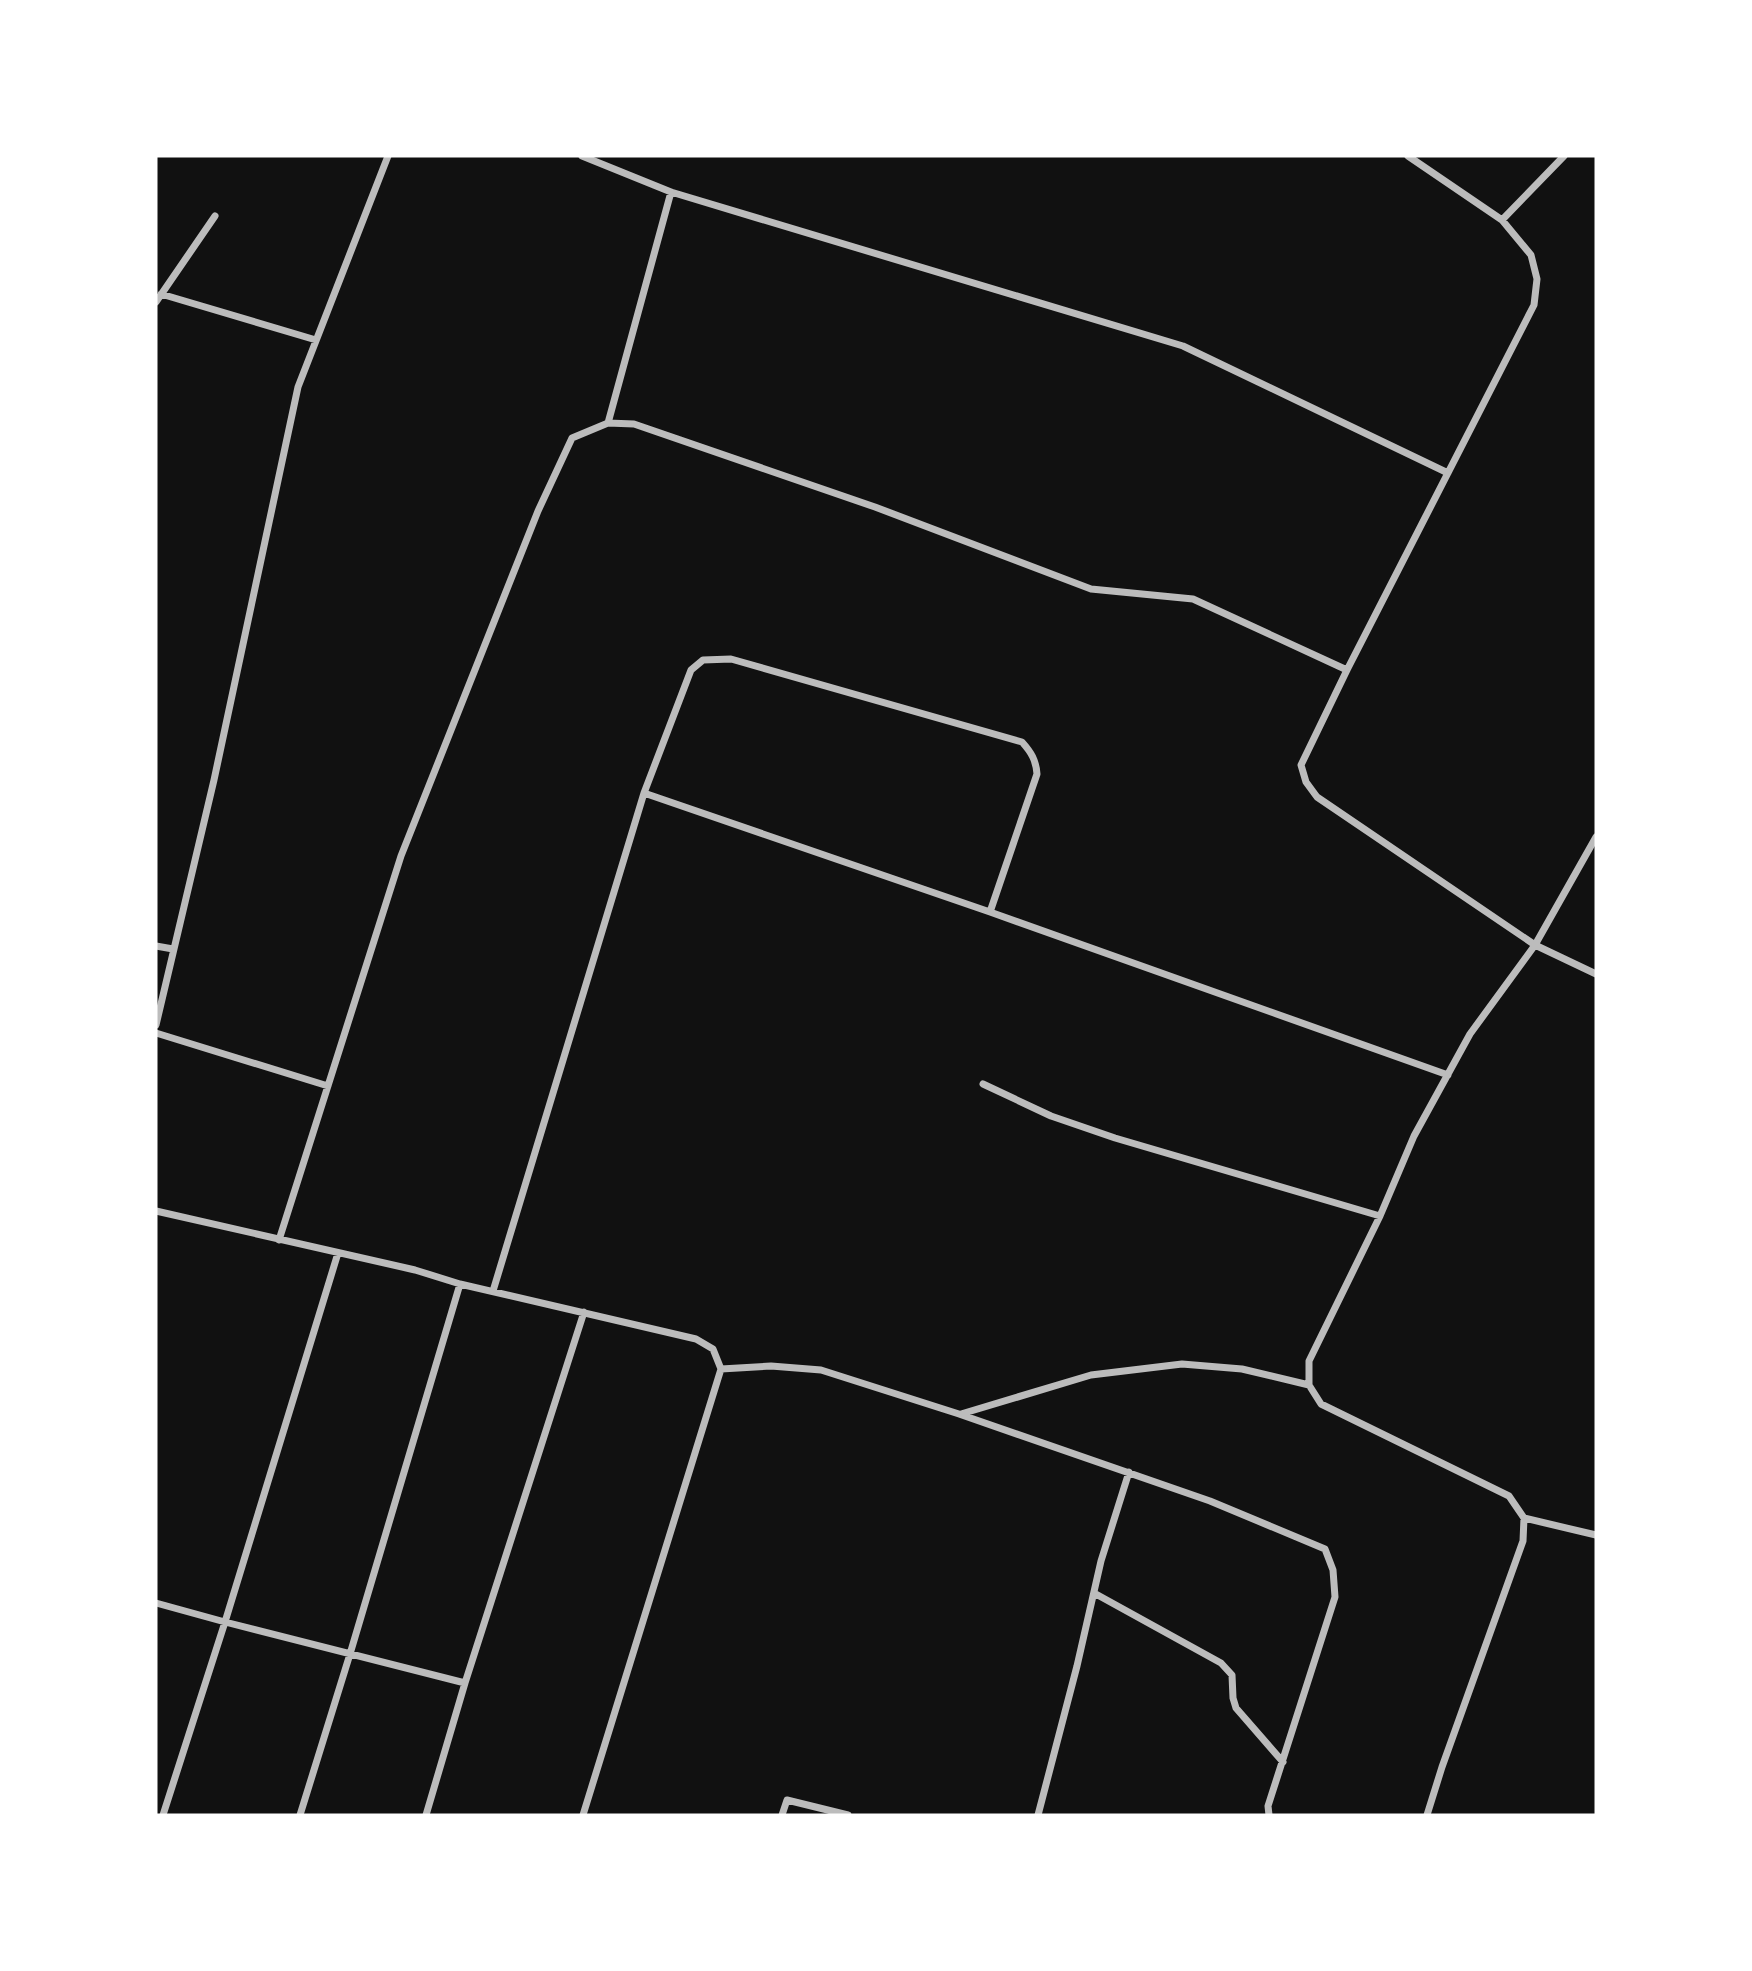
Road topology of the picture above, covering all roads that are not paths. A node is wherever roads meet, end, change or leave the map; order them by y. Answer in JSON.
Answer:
{"nodes":[{"id":1,"x":388,"y":156,"type":"edge"},
{"id":2,"x":582,"y":156,"type":"edge"},
{"id":3,"x":609,"y":156,"type":"edge"},
{"id":4,"x":1408,"y":156,"type":"edge"},
{"id":5,"x":1564,"y":156,"type":"edge"},
{"id":6,"x":607,"y":165,"type":"junction"},
{"id":7,"x":671,"y":192,"type":"junction"},
{"id":8,"x":215,"y":216,"type":"dead end"},
{"id":9,"x":1502,"y":220,"type":"junction"},
{"id":10,"x":161,"y":294,"type":"junction"},
{"id":11,"x":156,"y":302,"type":"edge"},
{"id":12,"x":316,"y":340,"type":"junction"},
{"id":13,"x":608,"y":423,"type":"junction"},
{"id":14,"x":1448,"y":473,"type":"junction"},
{"id":15,"x":1347,"y":670,"type":"junction"},
{"id":16,"x":644,"y":793,"type":"junction"},
{"id":17,"x":1596,"y":837,"type":"edge"},
{"id":18,"x":990,"y":912,"type":"junction"},
{"id":19,"x":1535,"y":945,"type":"junction"},
{"id":20,"x":156,"y":946,"type":"edge"},
{"id":21,"x":173,"y":949,"type":"junction"},
{"id":22,"x":1596,"y":974,"type":"edge"},
{"id":23,"x":156,"y":1025,"type":"edge"},
{"id":24,"x":156,"y":1033,"type":"edge"},
{"id":25,"x":1448,"y":1075,"type":"junction"},
{"id":26,"x":983,"y":1084,"type":"dead end"},
{"id":27,"x":328,"y":1086,"type":"junction"},
{"id":28,"x":156,"y":1210,"type":"edge"},
{"id":29,"x":1380,"y":1216,"type":"junction"},
{"id":30,"x":279,"y":1240,"type":"junction"},
{"id":31,"x":338,"y":1253,"type":"junction"},
{"id":32,"x":460,"y":1284,"type":"junction"},
{"id":33,"x":493,"y":1291,"type":"junction"},
{"id":34,"x":584,"y":1312,"type":"junction"},
{"id":35,"x":721,"y":1369,"type":"junction"},
{"id":36,"x":1309,"y":1385,"type":"junction"},
{"id":37,"x":959,"y":1414,"type":"junction"},
{"id":38,"x":1129,"y":1472,"type":"junction"},
{"id":39,"x":1524,"y":1518,"type":"junction"},
{"id":40,"x":1596,"y":1535,"type":"edge"},
{"id":41,"x":1094,"y":1593,"type":"junction"},
{"id":42,"x":156,"y":1603,"type":"edge"},
{"id":43,"x":225,"y":1622,"type":"junction"},
{"id":44,"x":351,"y":1654,"type":"junction"},
{"id":45,"x":465,"y":1683,"type":"junction"},
{"id":46,"x":1283,"y":1762,"type":"junction"},
{"id":47,"x":163,"y":1815,"type":"edge"},
{"id":48,"x":300,"y":1815,"type":"edge"},
{"id":49,"x":426,"y":1815,"type":"edge"},
{"id":50,"x":583,"y":1815,"type":"edge"},
{"id":51,"x":782,"y":1815,"type":"edge"},
{"id":52,"x":848,"y":1815,"type":"edge"},
{"id":53,"x":1038,"y":1815,"type":"edge"},
{"id":54,"x":1269,"y":1815,"type":"edge"},
{"id":55,"x":1427,"y":1815,"type":"edge"}],
"edges":[{"from":1,"to":12,"type":"street"},
{"from":2,"to":6,"type":"street"},
{"from":3,"to":6,"type":"street"},
{"from":4,"to":9,"type":"street"},
{"from":5,"to":9,"type":"street"},
{"from":6,"to":7,"type":"street"},
{"from":7,"to":13,"type":"street"},
{"from":7,"to":14,"type":"street"},
{"from":8,"to":10,"type":"street"},
{"from":9,"to":14,"type":"street"},
{"from":10,"to":11,"type":"street"},
{"from":10,"to":12,"type":"street"},
{"from":12,"to":21,"type":"street"},
{"from":13,"to":15,"type":"street"},
{"from":13,"to":27,"type":"street"},
{"from":14,"to":15,"type":"street"},
{"from":15,"to":19,"type":"street"},
{"from":16,"to":18,"type":"street"},
{"from":16,"to":18,"type":"street"},
{"from":16,"to":33,"type":"street"},
{"from":17,"to":19,"type":"street"},
{"from":18,"to":25,"type":"street"},
{"from":19,"to":22,"type":"street"},
{"from":19,"to":25,"type":"street"},
{"from":20,"to":21,"type":"street"},
{"from":21,"to":23,"type":"street"},
{"from":24,"to":27,"type":"street"},
{"from":25,"to":29,"type":"street"},
{"from":26,"to":29,"type":"street"},
{"from":27,"to":30,"type":"street"},
{"from":28,"to":30,"type":"street"},
{"from":29,"to":36,"type":"street"},
{"from":30,"to":31,"type":"street"},
{"from":31,"to":32,"type":"street"},
{"from":31,"to":43,"type":"street"},
{"from":32,"to":33,"type":"street"},
{"from":32,"to":44,"type":"street"},
{"from":33,"to":34,"type":"street"},
{"from":34,"to":35,"type":"street"},
{"from":34,"to":45,"type":"street"},
{"from":35,"to":37,"type":"street"},
{"from":35,"to":50,"type":"street"},
{"from":36,"to":37,"type":"street"},
{"from":36,"to":39,"type":"street"},
{"from":37,"to":38,"type":"street"},
{"from":38,"to":41,"type":"street"},
{"from":38,"to":46,"type":"street"},
{"from":39,"to":40,"type":"street"},
{"from":39,"to":55,"type":"street"},
{"from":41,"to":46,"type":"street"},
{"from":41,"to":53,"type":"street"},
{"from":42,"to":43,"type":"street"},
{"from":43,"to":44,"type":"street"},
{"from":43,"to":47,"type":"street"},
{"from":44,"to":45,"type":"street"},
{"from":44,"to":48,"type":"street"},
{"from":45,"to":49,"type":"street"},
{"from":46,"to":54,"type":"street"},
{"from":51,"to":52,"type":"street"}]}
